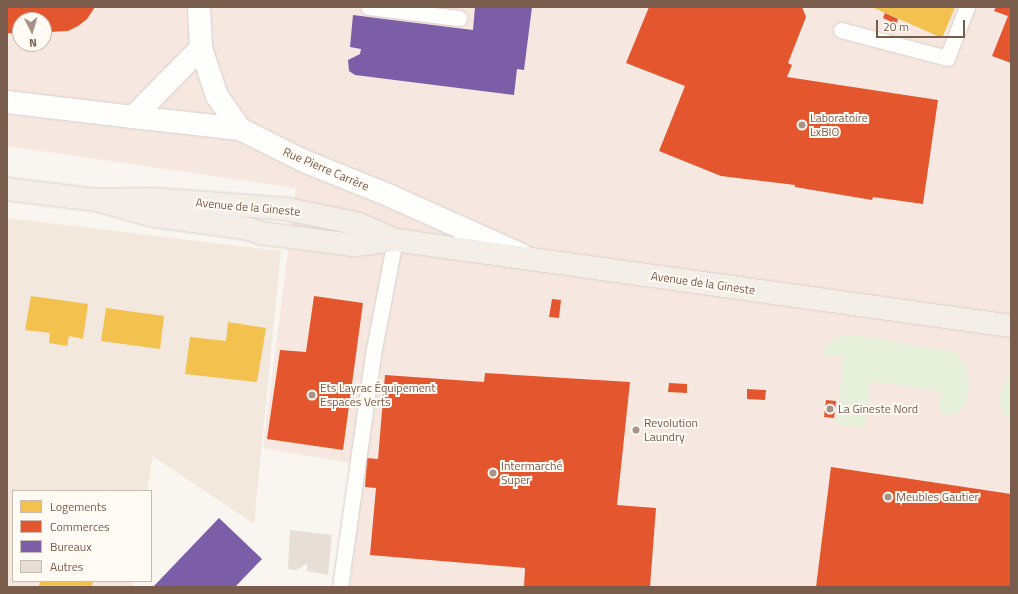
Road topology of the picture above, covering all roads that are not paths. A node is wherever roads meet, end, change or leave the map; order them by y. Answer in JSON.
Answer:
{"nodes":[{"id":1,"x":199,"y":7,"type":"edge"},
{"id":2,"x":368,"y":7,"type":"edge"},
{"id":3,"x":967,"y":7,"type":"edge"},
{"id":4,"x":459,"y":18,"type":"dead end"},
{"id":5,"x":841,"y":30,"type":"dead end"},
{"id":6,"x":201,"y":48,"type":"junction"},
{"id":7,"x":7,"y":102,"type":"edge"},
{"id":8,"x":133,"y":117,"type":"junction"},
{"id":9,"x":240,"y":129,"type":"junction"},
{"id":10,"x":7,"y":189,"type":"edge"},
{"id":11,"x":395,"y":240,"type":"junction"},
{"id":12,"x":534,"y":261,"type":"junction"},
{"id":13,"x":1011,"y":326,"type":"edge"},
{"id":14,"x":340,"y":587,"type":"edge"}],
"edges":[{"from":1,"to":6,"type":"street","name":"Rue Pierre Carrère"},
{"from":2,"to":4,"type":"lane"},
{"from":3,"to":5,"type":"lane"},
{"from":6,"to":8,"type":"street"},
{"from":6,"to":9,"type":"street","name":"Rue Pierre Carrère"},
{"from":7,"to":8,"type":"street"},
{"from":8,"to":9,"type":"street"},
{"from":9,"to":12,"type":"street","name":"Rue Pierre Carrère"},
{"from":10,"to":11,"type":"main road","name":"Avenue de la Gineste"},
{"from":11,"to":12,"type":"main road","name":"Avenue de la Gineste"},
{"from":11,"to":14,"type":"lane"},
{"from":12,"to":13,"type":"main road","name":"Avenue de la Gineste"}]}
